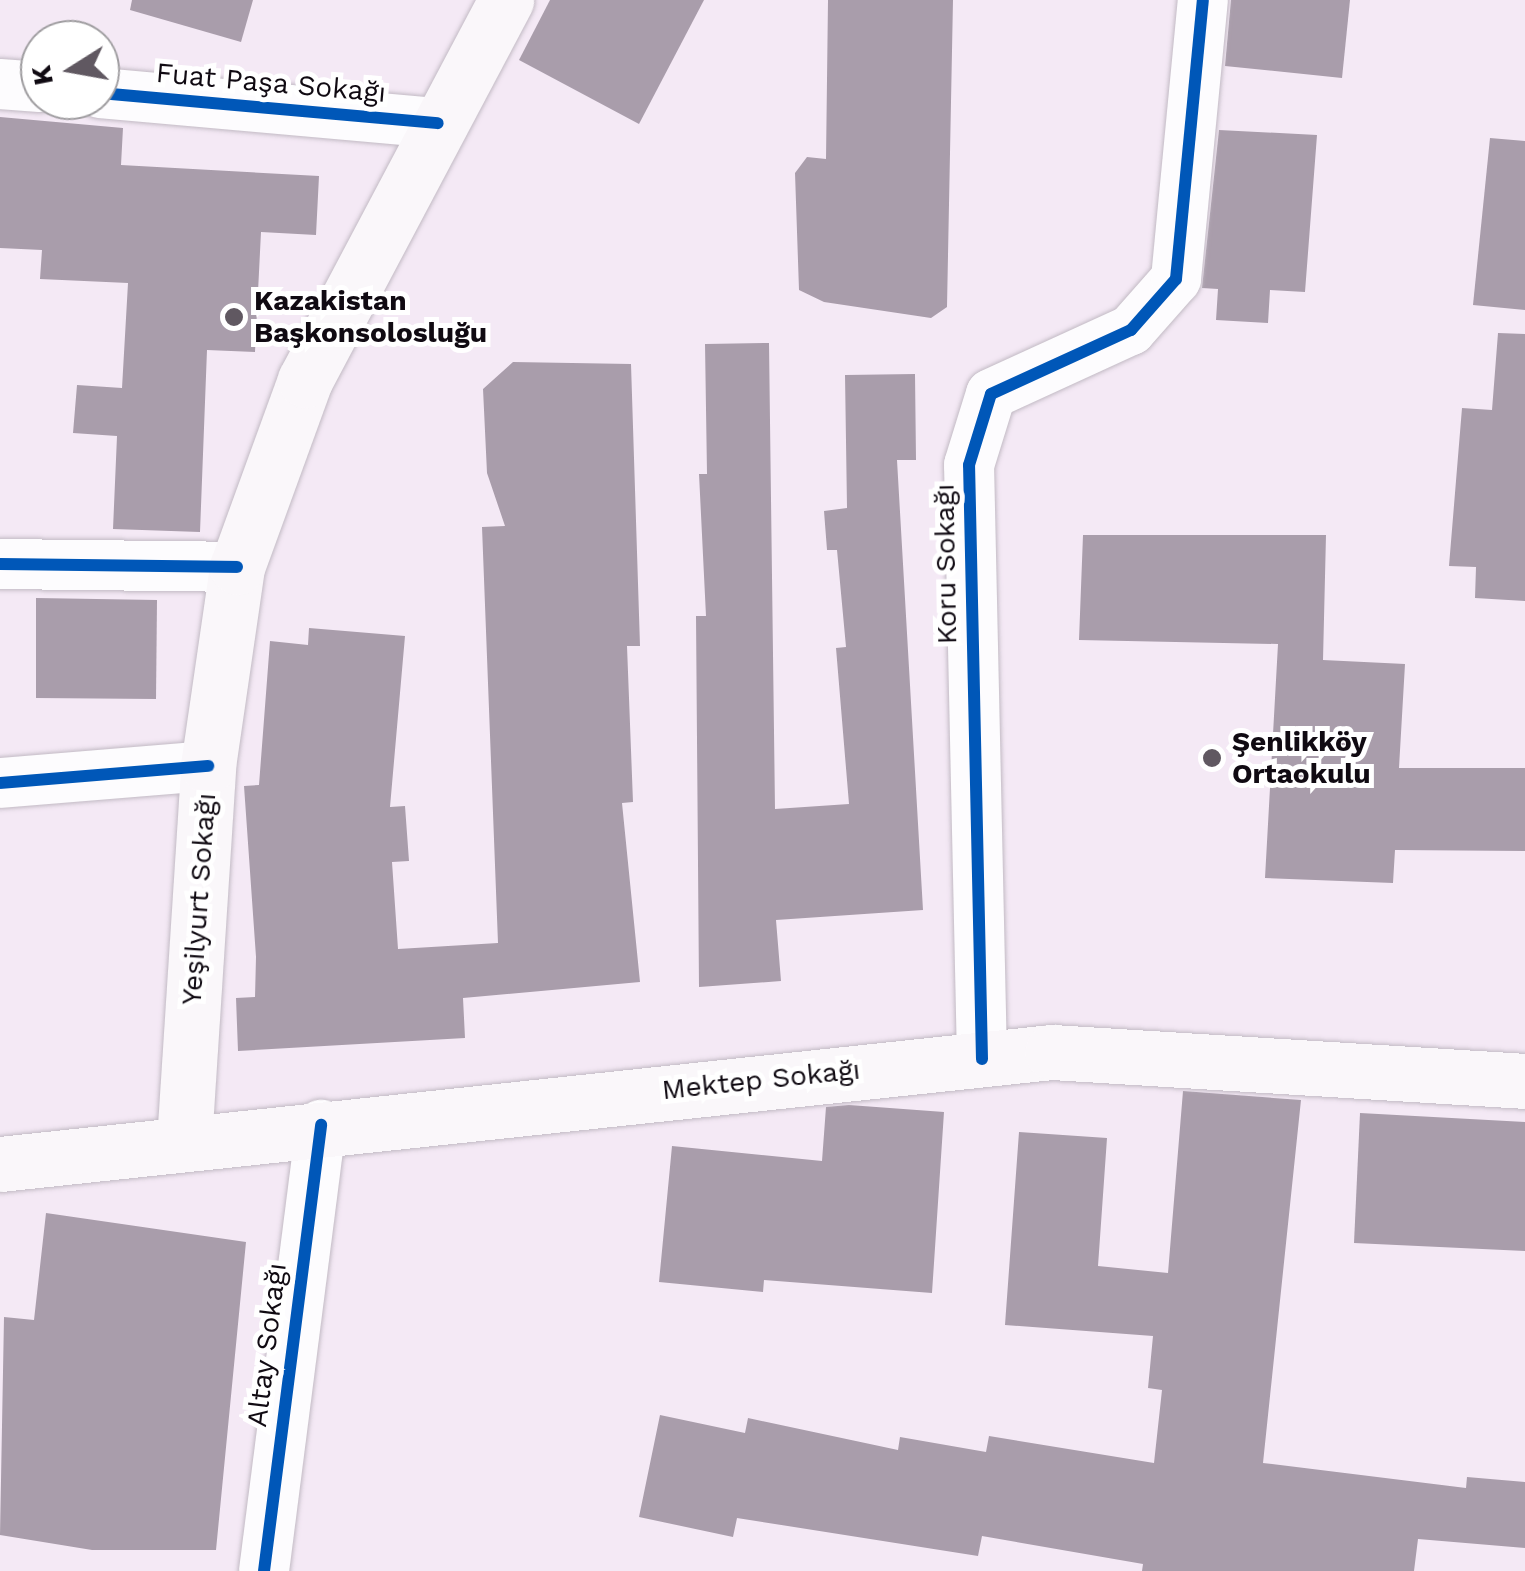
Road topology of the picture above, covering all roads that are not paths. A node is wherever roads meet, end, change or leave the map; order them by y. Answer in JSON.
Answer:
{"nodes":[{"id":1,"x":506,"y":0,"type":"edge"},
{"id":2,"x":1203,"y":0,"type":"edge"},
{"id":3,"x":120,"y":95,"type":"edge"},
{"id":4,"x":438,"y":123,"type":"junction"},
{"id":5,"x":0,"y":564,"type":"edge"},
{"id":6,"x":237,"y":567,"type":"junction"},
{"id":7,"x":208,"y":766,"type":"junction"},
{"id":8,"x":0,"y":783,"type":"edge"},
{"id":9,"x":982,"y":1058,"type":"junction"},
{"id":10,"x":1525,"y":1081,"type":"edge"},
{"id":11,"x":321,"y":1125,"type":"junction"},
{"id":12,"x":184,"y":1142,"type":"junction"},
{"id":13,"x":0,"y":1164,"type":"edge"},
{"id":14,"x":264,"y":1571,"type":"edge"}],
"edges":[{"from":1,"to":4,"type":"main road","name":"Yeşilyurt Sokağı"},
{"from":2,"to":9,"type":"street","name":"Koru Sokağı"},
{"from":3,"to":4,"type":"street","name":"Fuat Paşa Sokağı"},
{"from":4,"to":6,"type":"main road","name":"Yeşilyurt Sokağı"},
{"from":5,"to":6,"type":"street"},
{"from":6,"to":7,"type":"main road","name":"Yeşilyurt Sokağı"},
{"from":7,"to":8,"type":"street"},
{"from":7,"to":12,"type":"main road","name":"Yeşilyurt Sokağı"},
{"from":9,"to":10,"type":"main road","name":"Mektep Sokağı"},
{"from":9,"to":11,"type":"main road","name":"Mektep Sokağı"},
{"from":11,"to":12,"type":"main road","name":"Mektep Sokağı"},
{"from":11,"to":14,"type":"street","name":"Altay Sokağı"},
{"from":12,"to":13,"type":"main road","name":"Mektep Sokağı"}]}
